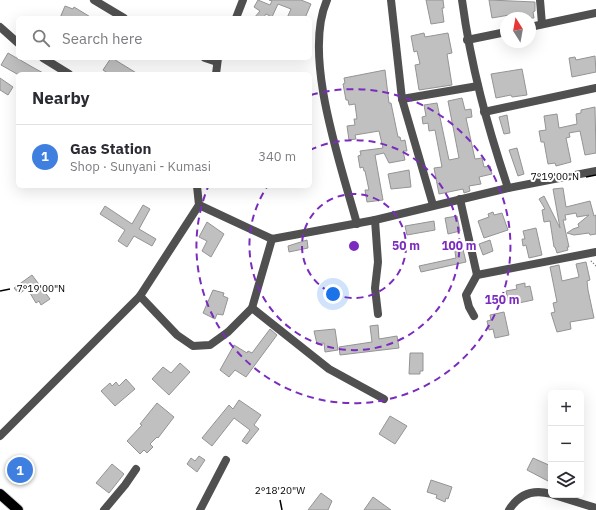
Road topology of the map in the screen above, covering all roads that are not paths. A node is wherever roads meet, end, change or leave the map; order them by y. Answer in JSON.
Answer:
{"nodes":[{"id":1,"x":94,"y":0,"type":"edge"},
{"id":2,"x":243,"y":0,"type":"edge"},
{"id":3,"x":328,"y":0,"type":"edge"},
{"id":4,"x":391,"y":0,"type":"edge"},
{"id":5,"x":462,"y":0,"type":"edge"},
{"id":6,"x":540,"y":0,"type":"edge"},
{"id":7,"x":596,"y":13,"type":"edge"},
{"id":8,"x":121,"y":16,"type":"edge"},
{"id":9,"x":237,"y":16,"type":"edge"},
{"id":10,"x":542,"y":24,"type":"junction"},
{"id":11,"x":536,"y":26,"type":"edge"},
{"id":12,"x":0,"y":27,"type":"edge"},
{"id":13,"x":500,"y":33,"type":"edge"},
{"id":14,"x":467,"y":40,"type":"junction"},
{"id":15,"x":16,"y":41,"type":"edge"},
{"id":16,"x":46,"y":60,"type":"edge"},
{"id":17,"x":218,"y":60,"type":"edge"},
{"id":18,"x":66,"y":72,"type":"edge"},
{"id":19,"x":216,"y":72,"type":"edge"},
{"id":20,"x":478,"y":86,"type":"junction"},
{"id":21,"x":596,"y":88,"type":"edge"},
{"id":22,"x":402,"y":99,"type":"junction"},
{"id":23,"x":484,"y":112,"type":"junction"},
{"id":24,"x":596,"y":171,"type":"edge"},
{"id":25,"x":197,"y":188,"type":"edge"},
{"id":26,"x":508,"y":188,"type":"junction"},
{"id":27,"x":460,"y":199,"type":"junction"},
{"id":28,"x":198,"y":205,"type":"junction"},
{"id":29,"x":433,"y":205,"type":"junction"},
{"id":30,"x":375,"y":220,"type":"junction"},
{"id":31,"x":357,"y":224,"type":"junction"},
{"id":32,"x":272,"y":240,"type":"junction"},
{"id":33,"x":596,"y":252,"type":"edge"},
{"id":34,"x":477,"y":275,"type":"junction"},
{"id":35,"x":140,"y":296,"type":"junction"},
{"id":36,"x":252,"y":308,"type":"junction"},
{"id":37,"x":378,"y":314,"type":"dead end"},
{"id":38,"x":474,"y":316,"type":"dead end"},
{"id":39,"x":384,"y":399,"type":"dead end"},
{"id":40,"x":0,"y":436,"type":"edge"},
{"id":41,"x":226,"y":460,"type":"dead end"},
{"id":42,"x":136,"y":470,"type":"dead end"},
{"id":43,"x":548,"y":493,"type":"edge"},
{"id":44,"x":0,"y":494,"type":"edge"},
{"id":45,"x":564,"y":498,"type":"edge"},
{"id":46,"x":596,"y":508,"type":"edge"},
{"id":47,"x":18,"y":510,"type":"edge"},
{"id":48,"x":104,"y":510,"type":"edge"},
{"id":49,"x":200,"y":510,"type":"edge"},
{"id":50,"x":508,"y":510,"type":"edge"}],
"edges":[{"from":1,"to":8,"type":"street"},
{"from":2,"to":9,"type":"street"},
{"from":3,"to":31,"type":"street"},
{"from":4,"to":22,"type":"street"},
{"from":5,"to":14,"type":"street"},
{"from":6,"to":10,"type":"street"},
{"from":7,"to":10,"type":"street"},
{"from":10,"to":11,"type":"street"},
{"from":12,"to":15,"type":"street"},
{"from":13,"to":14,"type":"street"},
{"from":14,"to":20,"type":"street"},
{"from":16,"to":18,"type":"street"},
{"from":17,"to":19,"type":"street"},
{"from":20,"to":22,"type":"street"},
{"from":20,"to":23,"type":"street"},
{"from":21,"to":23,"type":"street"},
{"from":22,"to":29,"type":"street"},
{"from":23,"to":26,"type":"street"},
{"from":24,"to":26,"type":"street"},
{"from":25,"to":28,"type":"street"},
{"from":26,"to":27,"type":"street"},
{"from":27,"to":29,"type":"street"},
{"from":27,"to":34,"type":"street"},
{"from":28,"to":32,"type":"street"},
{"from":28,"to":35,"type":"street"},
{"from":29,"to":30,"type":"street"},
{"from":30,"to":31,"type":"street"},
{"from":30,"to":37,"type":"street"},
{"from":31,"to":32,"type":"street"},
{"from":32,"to":36,"type":"street"},
{"from":33,"to":34,"type":"street"},
{"from":34,"to":38,"type":"street"},
{"from":35,"to":36,"type":"street"},
{"from":35,"to":40,"type":"street"},
{"from":36,"to":39,"type":"street"},
{"from":41,"to":49,"type":"street"},
{"from":42,"to":48,"type":"street"},
{"from":43,"to":50,"type":"street"},
{"from":44,"to":47,"type":"main road"},
{"from":45,"to":46,"type":"street"}]}
